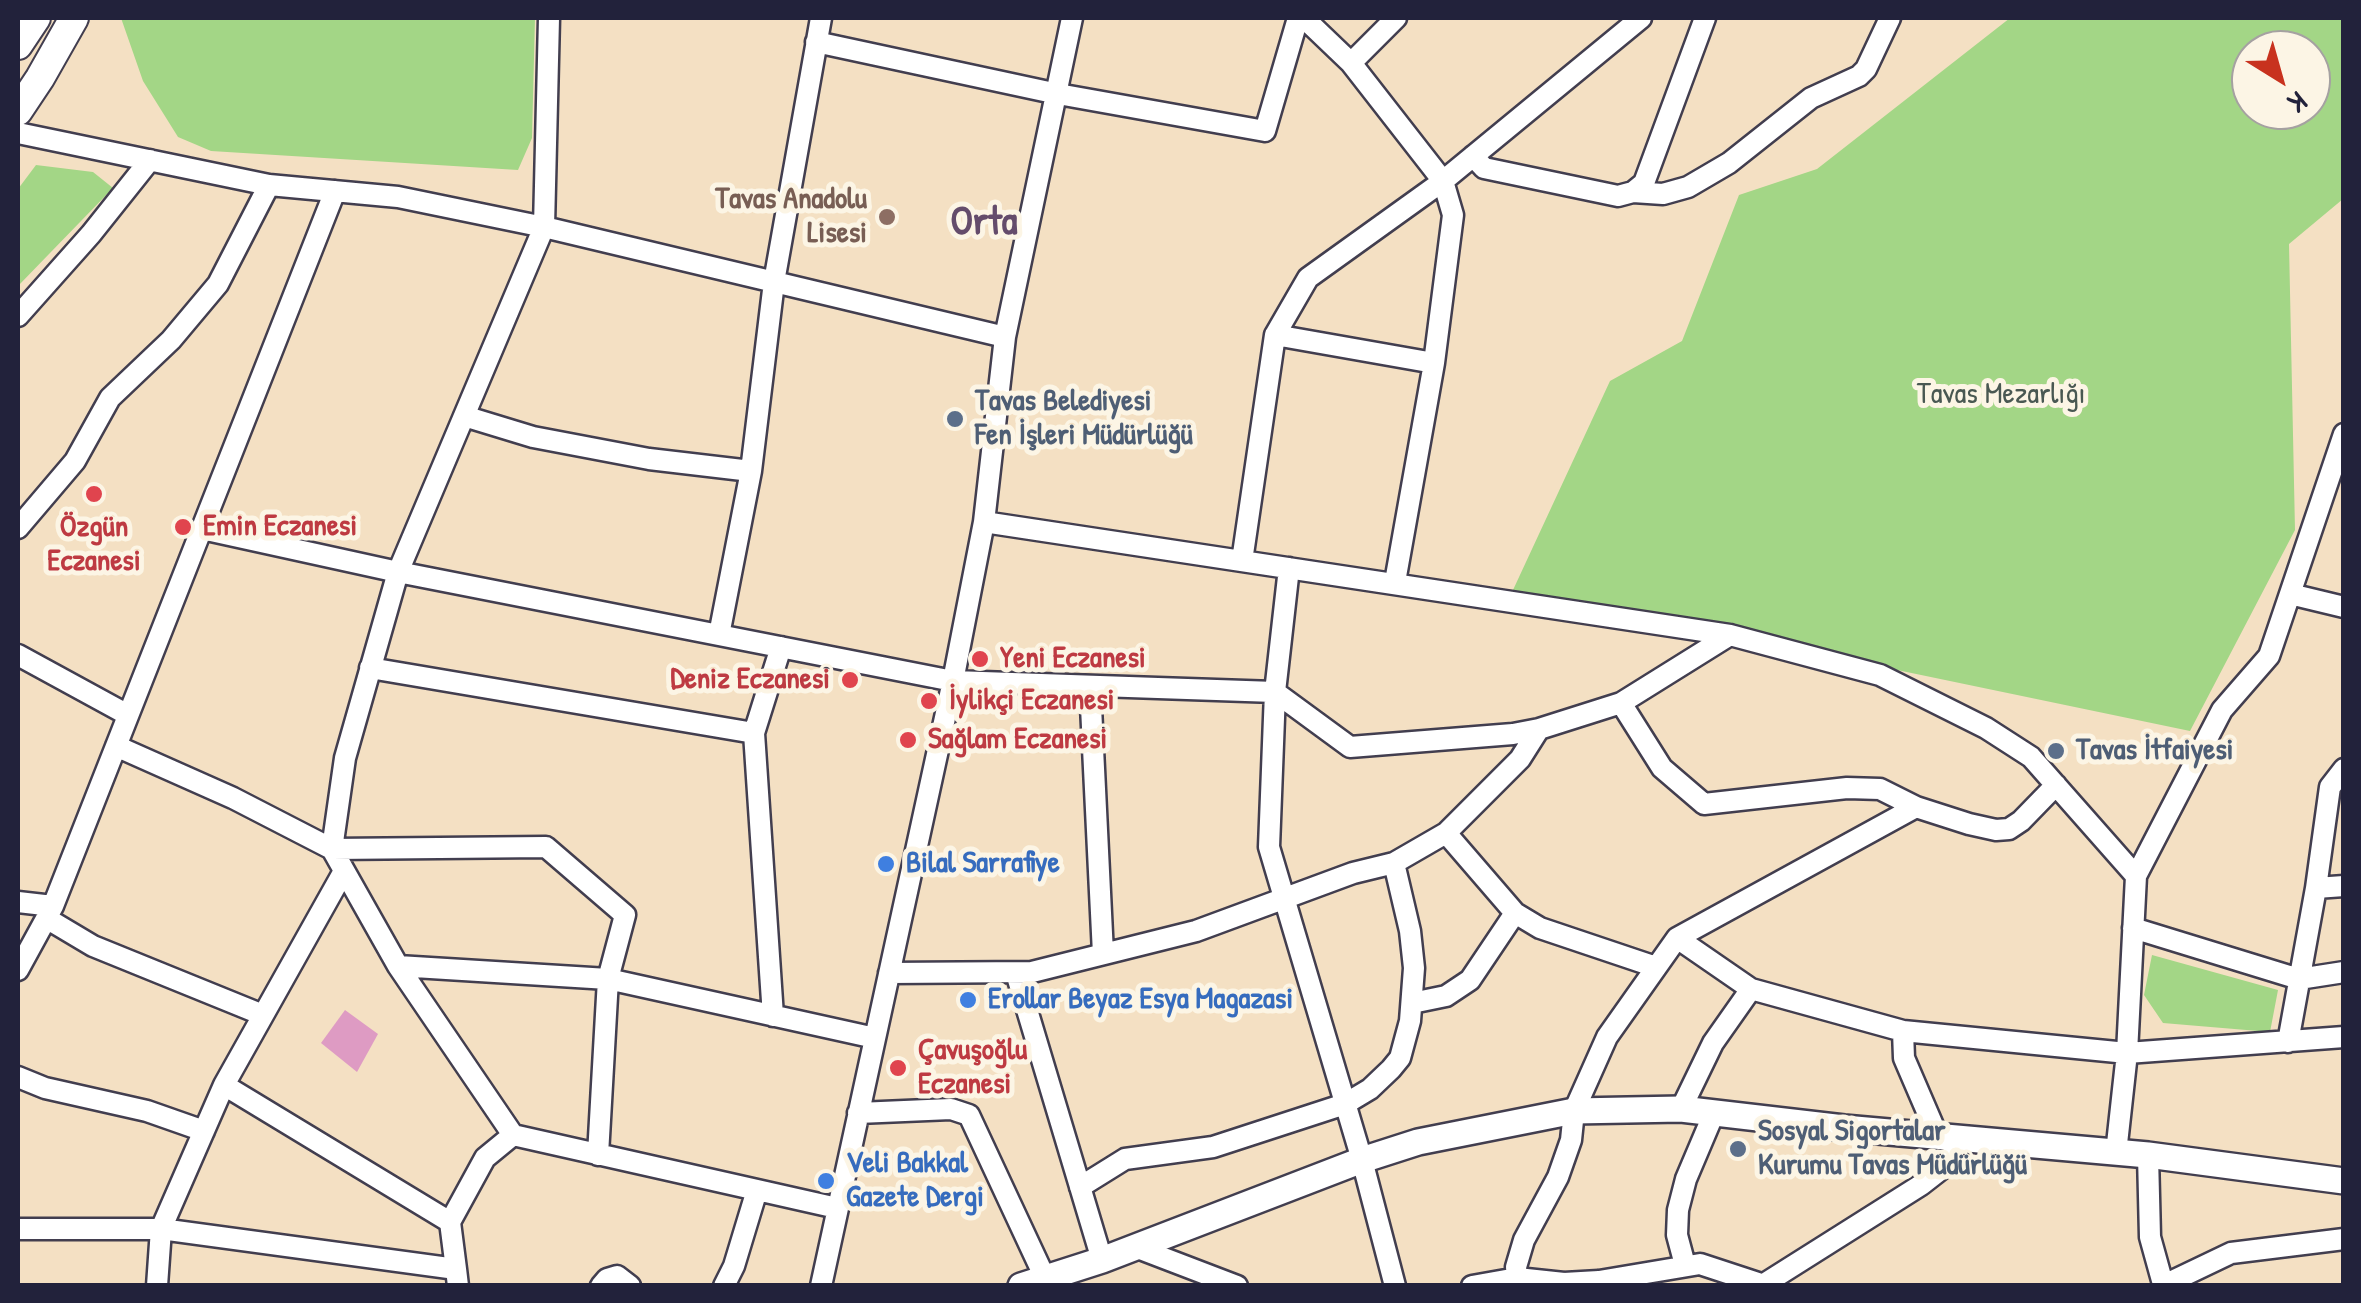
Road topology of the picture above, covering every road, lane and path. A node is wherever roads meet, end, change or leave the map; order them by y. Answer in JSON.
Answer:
{"nodes":[{"id":1,"x":36,"y":18,"type":"edge"},
{"id":2,"x":74,"y":18,"type":"edge"},
{"id":3,"x":549,"y":18,"type":"edge"},
{"id":4,"x":820,"y":18,"type":"edge"},
{"id":5,"x":1072,"y":18,"type":"edge"},
{"id":6,"x":1301,"y":18,"type":"edge"},
{"id":7,"x":1396,"y":18,"type":"edge"},
{"id":8,"x":1641,"y":18,"type":"edge"},
{"id":9,"x":1705,"y":18,"type":"edge"},
{"id":10,"x":1890,"y":18,"type":"edge"},
{"id":11,"x":816,"y":42,"type":"junction"},
{"id":12,"x":18,"y":46,"type":"edge"},
{"id":13,"x":1352,"y":63,"type":"junction"},
{"id":14,"x":1058,"y":94,"type":"junction"},
{"id":15,"x":18,"y":111,"type":"edge"},
{"id":16,"x":18,"y":133,"type":"edge"},
{"id":17,"x":1474,"y":156,"type":"junction"},
{"id":18,"x":150,"y":160,"type":"junction"},
{"id":19,"x":1443,"y":181,"type":"junction"},
{"id":20,"x":269,"y":184,"type":"junction"},
{"id":21,"x":335,"y":191,"type":"junction"},
{"id":22,"x":1633,"y":192,"type":"junction"},
{"id":23,"x":544,"y":228,"type":"junction"},
{"id":24,"x":774,"y":282,"type":"junction"},
{"id":25,"x":18,"y":316,"type":"edge"},
{"id":26,"x":1274,"y":335,"type":"junction"},
{"id":27,"x":1005,"y":337,"type":"junction"},
{"id":28,"x":1434,"y":363,"type":"junction"},
{"id":29,"x":464,"y":416,"type":"junction"},
{"id":30,"x":2344,"y":434,"type":"edge"},
{"id":31,"x":751,"y":471,"type":"junction"},
{"id":32,"x":2335,"y":477,"type":"edge"},
{"id":33,"x":984,"y":522,"type":"junction"},
{"id":34,"x":18,"y":528,"type":"edge"},
{"id":35,"x":202,"y":528,"type":"junction"},
{"id":36,"x":1242,"y":561,"type":"junction"},
{"id":37,"x":1289,"y":568,"type":"junction"},
{"id":38,"x":398,"y":572,"type":"junction"},
{"id":39,"x":1394,"y":582,"type":"junction"},
{"id":40,"x":2290,"y":594,"type":"junction"},
{"id":41,"x":2344,"y":607,"type":"edge"},
{"id":42,"x":719,"y":635,"type":"junction"},
{"id":43,"x":1730,"y":635,"type":"junction"},
{"id":44,"x":781,"y":647,"type":"junction"},
{"id":45,"x":18,"y":655,"type":"edge"},
{"id":46,"x":370,"y":668,"type":"junction"},
{"id":47,"x":954,"y":681,"type":"junction"},
{"id":48,"x":1090,"y":686,"type":"junction"},
{"id":49,"x":1275,"y":692,"type":"junction"},
{"id":50,"x":1621,"y":703,"type":"junction"},
{"id":51,"x":128,"y":715,"type":"junction"},
{"id":52,"x":1538,"y":729,"type":"junction"},
{"id":53,"x":754,"y":733,"type":"junction"},
{"id":54,"x":116,"y":746,"type":"junction"},
{"id":55,"x":2344,"y":769,"type":"edge"},
{"id":56,"x":2056,"y":785,"type":"junction"},
{"id":57,"x":1916,"y":807,"type":"junction"},
{"id":58,"x":1446,"y":833,"type":"junction"},
{"id":59,"x":332,"y":850,"type":"junction"},
{"id":60,"x":1394,"y":863,"type":"junction"},
{"id":61,"x":344,"y":871,"type":"junction"},
{"id":62,"x":2136,"y":876,"type":"junction"},
{"id":63,"x":2344,"y":886,"type":"edge"},
{"id":64,"x":2316,"y":888,"type":"junction"},
{"id":65,"x":1284,"y":899,"type":"junction"},
{"id":66,"x":18,"y":902,"type":"edge"},
{"id":67,"x":49,"y":912,"type":"junction"},
{"id":68,"x":1515,"y":914,"type":"junction"},
{"id":69,"x":2133,"y":928,"type":"junction"},
{"id":70,"x":1677,"y":938,"type":"junction"},
{"id":71,"x":1104,"y":954,"type":"junction"},
{"id":72,"x":398,"y":966,"type":"junction"},
{"id":73,"x":1656,"y":967,"type":"junction"},
{"id":74,"x":18,"y":970,"type":"edge"},
{"id":75,"x":1016,"y":972,"type":"junction"},
{"id":76,"x":2344,"y":972,"type":"edge"},
{"id":77,"x":889,"y":974,"type":"junction"},
{"id":78,"x":2299,"y":979,"type":"junction"},
{"id":79,"x":608,"y":980,"type":"junction"},
{"id":80,"x":1751,"y":988,"type":"junction"},
{"id":81,"x":1412,"y":1003,"type":"junction"},
{"id":82,"x":263,"y":1015,"type":"junction"},
{"id":83,"x":773,"y":1016,"type":"junction"},
{"id":84,"x":1903,"y":1032,"type":"junction"},
{"id":85,"x":2344,"y":1037,"type":"edge"},
{"id":86,"x":875,"y":1038,"type":"junction"},
{"id":87,"x":2288,"y":1042,"type":"junction"},
{"id":88,"x":2126,"y":1053,"type":"junction"},
{"id":89,"x":18,"y":1077,"type":"edge"},
{"id":90,"x":224,"y":1085,"type":"junction"},
{"id":91,"x":1346,"y":1104,"type":"junction"},
{"id":92,"x":1680,"y":1109,"type":"junction"},
{"id":93,"x":1574,"y":1111,"type":"junction"},
{"id":94,"x":858,"y":1113,"type":"junction"},
{"id":95,"x":1714,"y":1113,"type":"junction"},
{"id":96,"x":204,"y":1131,"type":"junction"},
{"id":97,"x":513,"y":1136,"type":"junction"},
{"id":98,"x":1948,"y":1138,"type":"junction"},
{"id":99,"x":2116,"y":1152,"type":"junction"},
{"id":100,"x":598,"y":1154,"type":"junction"},
{"id":101,"x":2148,"y":1156,"type":"junction"},
{"id":102,"x":1362,"y":1160,"type":"junction"},
{"id":103,"x":2344,"y":1181,"type":"edge"},
{"id":104,"x":1080,"y":1187,"type":"junction"},
{"id":105,"x":757,"y":1190,"type":"junction"},
{"id":106,"x":837,"y":1208,"type":"junction"},
{"id":107,"x":450,"y":1222,"type":"junction"},
{"id":108,"x":18,"y":1229,"type":"edge"},
{"id":109,"x":161,"y":1230,"type":"junction"},
{"id":110,"x":2344,"y":1239,"type":"edge"},
{"id":111,"x":1136,"y":1247,"type":"junction"},
{"id":112,"x":1102,"y":1260,"type":"junction"},
{"id":113,"x":1685,"y":1265,"type":"junction"},
{"id":114,"x":457,"y":1277,"type":"edge"},
{"id":115,"x":1193,"y":1278,"type":"edge"},
{"id":116,"x":1517,"y":1278,"type":"junction"},
{"id":117,"x":1033,"y":1282,"type":"edge"},
{"id":118,"x":1764,"y":1285,"type":"edge"},
{"id":119,"x":2162,"y":1285,"type":"edge"},
{"id":120,"x":158,"y":1286,"type":"edge"},
{"id":121,"x":601,"y":1286,"type":"edge"},
{"id":122,"x":630,"y":1286,"type":"edge"},
{"id":123,"x":724,"y":1286,"type":"edge"},
{"id":124,"x":821,"y":1286,"type":"edge"},
{"id":125,"x":1237,"y":1286,"type":"edge"},
{"id":126,"x":1395,"y":1286,"type":"edge"},
{"id":127,"x":1472,"y":1286,"type":"edge"}],
"edges":[{"from":1,"to":12,"type":"highway"},
{"from":2,"to":15,"type":"highway"},
{"from":3,"to":23,"type":"street"},
{"from":4,"to":11,"type":"street"},
{"from":5,"to":14,"type":"street"},
{"from":6,"to":13,"type":"street"},
{"from":6,"to":14,"type":"street"},
{"from":7,"to":13,"type":"street"},
{"from":8,"to":17,"type":"street"},
{"from":9,"to":22,"type":"street"},
{"from":10,"to":22,"type":"street"},
{"from":11,"to":14,"type":"street"},
{"from":11,"to":24,"type":"street"},
{"from":13,"to":19,"type":"street"},
{"from":14,"to":27,"type":"street"},
{"from":16,"to":18,"type":"street"},
{"from":17,"to":19,"type":"street"},
{"from":17,"to":22,"type":"street"},
{"from":18,"to":20,"type":"street"},
{"from":18,"to":25,"type":"street"},
{"from":19,"to":26,"type":"street"},
{"from":19,"to":28,"type":"street"},
{"from":20,"to":21,"type":"street"},
{"from":20,"to":34,"type":"street"},
{"from":21,"to":23,"type":"street"},
{"from":21,"to":35,"type":"street"},
{"from":23,"to":24,"type":"street"},
{"from":23,"to":29,"type":"street"},
{"from":24,"to":27,"type":"street"},
{"from":24,"to":31,"type":"street"},
{"from":26,"to":28,"type":"street"},
{"from":26,"to":36,"type":"street"},
{"from":27,"to":33,"type":"street"},
{"from":28,"to":39,"type":"street"},
{"from":29,"to":31,"type":"street"},
{"from":29,"to":38,"type":"street"},
{"from":30,"to":32,"type":"street"},
{"from":31,"to":42,"type":"street"},
{"from":32,"to":40,"type":"street"},
{"from":33,"to":36,"type":"street"},
{"from":33,"to":47,"type":"street"},
{"from":35,"to":38,"type":"street"},
{"from":35,"to":51,"type":"street"},
{"from":36,"to":37,"type":"street"},
{"from":37,"to":39,"type":"street"},
{"from":37,"to":49,"type":"street"},
{"from":38,"to":42,"type":"street"},
{"from":38,"to":46,"type":"street"},
{"from":39,"to":43,"type":"street"},
{"from":40,"to":41,"type":"street"},
{"from":40,"to":62,"type":"street"},
{"from":42,"to":44,"type":"street"},
{"from":43,"to":50,"type":"street"},
{"from":43,"to":56,"type":"street"},
{"from":44,"to":47,"type":"street"},
{"from":44,"to":53,"type":"street"},
{"from":45,"to":51,"type":"street"},
{"from":46,"to":53,"type":"street"},
{"from":46,"to":59,"type":"street"},
{"from":47,"to":48,"type":"street"},
{"from":47,"to":77,"type":"street"},
{"from":48,"to":49,"type":"street"},
{"from":48,"to":71,"type":"street"},
{"from":49,"to":52,"type":"street"},
{"from":49,"to":65,"type":"street"},
{"from":50,"to":52,"type":"street"},
{"from":50,"to":57,"type":"street"},
{"from":51,"to":54,"type":"street"},
{"from":52,"to":58,"type":"street"},
{"from":53,"to":83,"type":"street"},
{"from":54,"to":59,"type":"street"},
{"from":54,"to":67,"type":"street"},
{"from":55,"to":64,"type":"street"},
{"from":56,"to":57,"type":"street"},
{"from":56,"to":62,"type":"street"},
{"from":57,"to":70,"type":"street"},
{"from":58,"to":60,"type":"street"},
{"from":58,"to":68,"type":"street"},
{"from":59,"to":61,"type":"street"},
{"from":59,"to":79,"type":"street"},
{"from":60,"to":65,"type":"street"},
{"from":60,"to":81,"type":"street"},
{"from":61,"to":72,"type":"street"},
{"from":61,"to":82,"type":"street"},
{"from":62,"to":69,"type":"street"},
{"from":63,"to":64,"type":"street"},
{"from":64,"to":78,"type":"street"},
{"from":65,"to":71,"type":"street"},
{"from":65,"to":91,"type":"street"},
{"from":66,"to":67,"type":"street"},
{"from":67,"to":74,"type":"street"},
{"from":67,"to":82,"type":"street"},
{"from":68,"to":73,"type":"street"},
{"from":68,"to":81,"type":"street"},
{"from":69,"to":78,"type":"street"},
{"from":69,"to":88,"type":"street"},
{"from":70,"to":73,"type":"street"},
{"from":70,"to":80,"type":"street"},
{"from":71,"to":75,"type":"street"},
{"from":72,"to":79,"type":"street"},
{"from":72,"to":97,"type":"street"},
{"from":73,"to":93,"type":"street"},
{"from":75,"to":77,"type":"street"},
{"from":75,"to":104,"type":"street"},
{"from":76,"to":78,"type":"street"},
{"from":77,"to":86,"type":"street"},
{"from":78,"to":87,"type":"street"},
{"from":79,"to":83,"type":"street"},
{"from":79,"to":100,"type":"street"},
{"from":80,"to":84,"type":"street"},
{"from":80,"to":92,"type":"street"},
{"from":81,"to":91,"type":"street"},
{"from":82,"to":90,"type":"street"},
{"from":83,"to":86,"type":"street"},
{"from":84,"to":88,"type":"street"},
{"from":84,"to":98,"type":"street"},
{"from":85,"to":87,"type":"street"},
{"from":86,"to":94,"type":"street"},
{"from":87,"to":88,"type":"street"},
{"from":88,"to":99,"type":"street"},
{"from":89,"to":96,"type":"street"},
{"from":90,"to":96,"type":"street"},
{"from":90,"to":107,"type":"street"},
{"from":91,"to":102,"type":"street"},
{"from":91,"to":104,"type":"street"},
{"from":92,"to":93,"type":"main road"},
{"from":92,"to":95,"type":"main road"},
{"from":93,"to":102,"type":"main road"},
{"from":93,"to":116,"type":"street"},
{"from":94,"to":106,"type":"street"},
{"from":94,"to":117,"type":"street"},
{"from":95,"to":98,"type":"main road"},
{"from":95,"to":113,"type":"street"},
{"from":96,"to":109,"type":"street"},
{"from":97,"to":100,"type":"street"},
{"from":97,"to":107,"type":"street"},
{"from":98,"to":99,"type":"main road"},
{"from":98,"to":118,"type":"street"},
{"from":99,"to":101,"type":"main road"},
{"from":100,"to":105,"type":"street"},
{"from":101,"to":103,"type":"main road"},
{"from":101,"to":119,"type":"street"},
{"from":102,"to":111,"type":"main road"},
{"from":102,"to":126,"type":"street"},
{"from":104,"to":112,"type":"street"},
{"from":105,"to":106,"type":"street"},
{"from":105,"to":123,"type":"street"},
{"from":106,"to":124,"type":"street"},
{"from":107,"to":114,"type":"street"},
{"from":108,"to":109,"type":"street"},
{"from":109,"to":114,"type":"street"},
{"from":109,"to":120,"type":"street"},
{"from":110,"to":119,"type":"street"},
{"from":111,"to":112,"type":"main road"},
{"from":111,"to":115,"type":"street"},
{"from":112,"to":117,"type":"main road"},
{"from":113,"to":116,"type":"street"},
{"from":113,"to":118,"type":"street"},
{"from":115,"to":125,"type":"street"},
{"from":116,"to":127,"type":"street"},
{"from":121,"to":122,"type":"street"}]}
